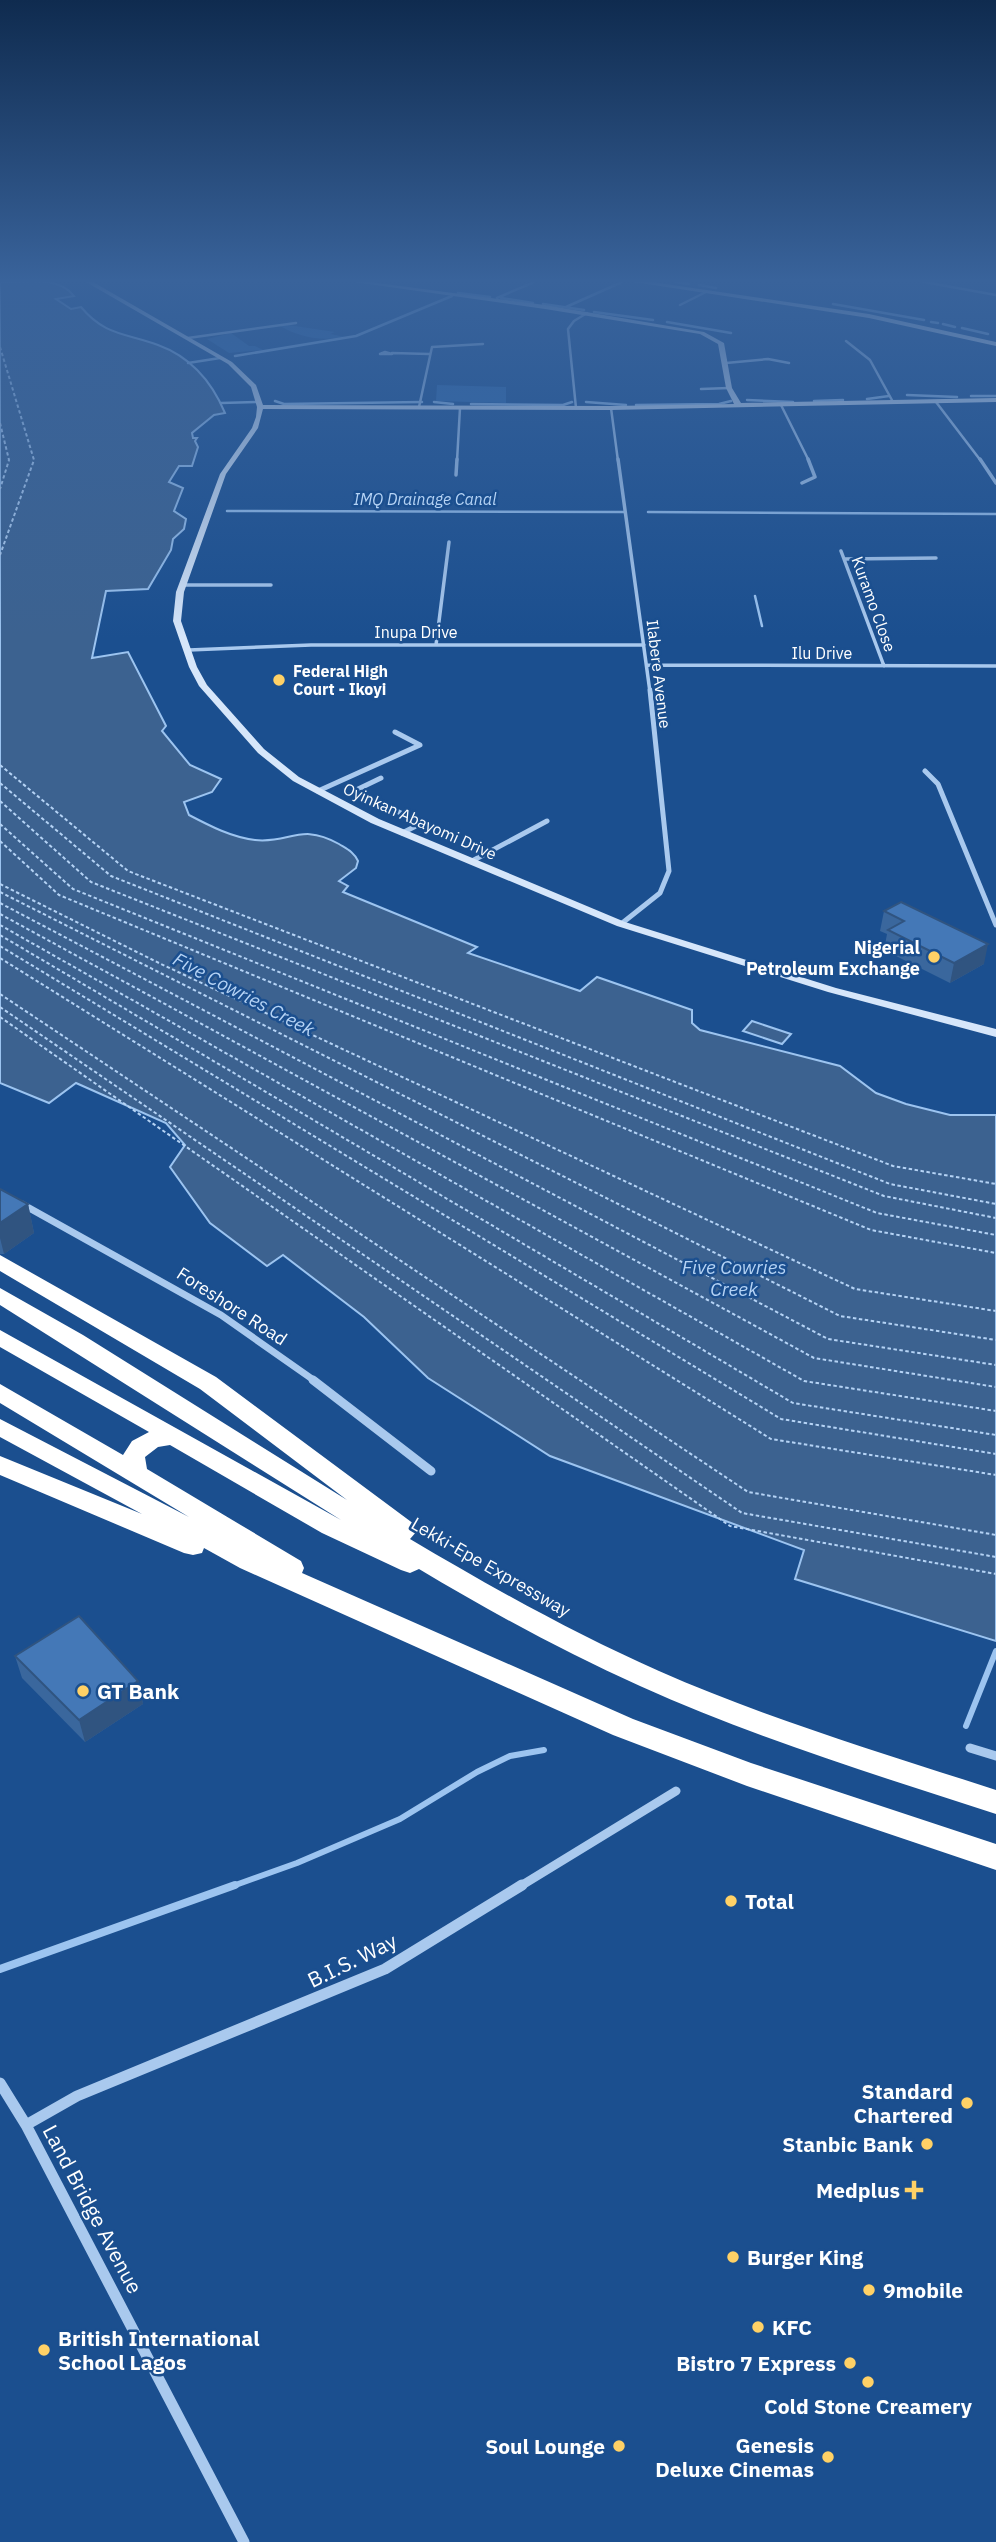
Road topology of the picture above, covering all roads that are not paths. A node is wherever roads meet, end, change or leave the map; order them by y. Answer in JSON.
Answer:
{"nodes":[{"id":1,"x":258,"y":401,"type":"edge"},
{"id":2,"x":421,"y":401,"type":"edge"},
{"id":3,"x":575,"y":401,"type":"edge"},
{"id":4,"x":736,"y":401,"type":"edge"},
{"id":5,"x":977,"y":401,"type":"edge"},
{"id":6,"x":893,"y":402,"type":"joint"},
{"id":7,"x":936,"y":402,"type":"junction"},
{"id":8,"x":781,"y":405,"type":"junction"},
{"id":9,"x":260,"y":407,"type":"junction"},
{"id":10,"x":419,"y":407,"type":"junction"},
{"id":11,"x":739,"y":407,"type":"junction"},
{"id":12,"x":460,"y":408,"type":"junction"},
{"id":13,"x":576,"y":408,"type":"junction"},
{"id":14,"x":611,"y":408,"type":"junction"},
{"id":15,"x":456,"y":475,"type":"dead end"},
{"id":16,"x":996,"y":483,"type":"edge"},
{"id":17,"x":802,"y":484,"type":"dead end"},
{"id":18,"x":449,"y":542,"type":"dead end"},
{"id":19,"x":841,"y":551,"type":"dead end"},
{"id":20,"x":936,"y":558,"type":"dead end"},
{"id":21,"x":844,"y":559,"type":"junction"},
{"id":22,"x":184,"y":585,"type":"junction"},
{"id":23,"x":271,"y":585,"type":"dead end"},
{"id":24,"x":436,"y":645,"type":"junction"},
{"id":25,"x":643,"y":645,"type":"junction"},
{"id":26,"x":189,"y":650,"type":"junction"},
{"id":27,"x":647,"y":665,"type":"junction"},
{"id":28,"x":884,"y":666,"type":"junction"},
{"id":29,"x":996,"y":666,"type":"edge"},
{"id":30,"x":395,"y":732,"type":"dead end"},
{"id":31,"x":925,"y":771,"type":"dead end"},
{"id":32,"x":381,"y":779,"type":"dead end"},
{"id":33,"x":318,"y":791,"type":"junction"},
{"id":34,"x":547,"y":821,"type":"dead end"},
{"id":35,"x":402,"y":833,"type":"junction"},
{"id":36,"x":472,"y":861,"type":"junction"},
{"id":37,"x":621,"y":923,"type":"junction"},
{"id":38,"x":996,"y":925,"type":"edge"},
{"id":39,"x":996,"y":1033,"type":"edge"},
{"id":40,"x":18,"y":1202,"type":"edge"},
{"id":41,"x":0,"y":1262,"type":"edge"},
{"id":42,"x":0,"y":1295,"type":"edge"},
{"id":43,"x":0,"y":1337,"type":"edge"},
{"id":44,"x":0,"y":1392,"type":"edge"},
{"id":45,"x":0,"y":1427,"type":"edge"},
{"id":46,"x":173,"y":1436,"type":"junction"},
{"id":47,"x":0,"y":1465,"type":"edge"},
{"id":48,"x":431,"y":1471,"type":"dead end"},
{"id":49,"x":136,"y":1474,"type":"junction"},
{"id":50,"x":511,"y":1609,"type":"junction"},
{"id":51,"x":377,"y":1620,"type":"junction"},
{"id":52,"x":970,"y":1748,"type":"dead end"},
{"id":53,"x":996,"y":1756,"type":"edge"},
{"id":54,"x":676,"y":1791,"type":"dead end"},
{"id":55,"x":996,"y":1802,"type":"edge"},
{"id":56,"x":996,"y":1857,"type":"edge"},
{"id":57,"x":0,"y":2083,"type":"edge"},
{"id":58,"x":26,"y":2124,"type":"junction"},
{"id":59,"x":244,"y":2542,"type":"edge"}],
"edges":[{"from":1,"to":9,"type":"street"},
{"from":2,"to":10,"type":"street"},
{"from":3,"to":13,"type":"street"},
{"from":4,"to":11,"type":"street"},
{"from":5,"to":7,"type":"street"},
{"from":6,"to":7,"type":"street"},
{"from":6,"to":8,"type":"street"},
{"from":7,"to":16,"type":"street"},
{"from":8,"to":11,"type":"street"},
{"from":8,"to":17,"type":"street"},
{"from":9,"to":10,"type":"street"},
{"from":9,"to":22,"type":"street","name":"Oyinkan Abayomi Drive"},
{"from":10,"to":12,"type":"street"},
{"from":11,"to":14,"type":"street"},
{"from":12,"to":13,"type":"street"},
{"from":12,"to":15,"type":"street"},
{"from":13,"to":14,"type":"street"},
{"from":14,"to":25,"type":"street","name":"Ilabere Avenue"},
{"from":18,"to":24,"type":"street"},
{"from":19,"to":21,"type":"street","name":"Kuramo Close"},
{"from":20,"to":21,"type":"street"},
{"from":21,"to":28,"type":"street","name":"Kuramo Close"},
{"from":22,"to":23,"type":"street"},
{"from":22,"to":26,"type":"street","name":"Oyinkan Abayomi Drive"},
{"from":24,"to":25,"type":"street","name":"Inupa Drive"},
{"from":24,"to":26,"type":"street","name":"Inupa Drive"},
{"from":25,"to":27,"type":"street","name":"Ilabere Avenue"},
{"from":26,"to":33,"type":"street","name":"Oyinkan Abayomi Drive"},
{"from":27,"to":28,"type":"street","name":"Ilu Drive"},
{"from":27,"to":37,"type":"street","name":"Ilabere Avenue"},
{"from":28,"to":29,"type":"street","name":"Ilu Drive"},
{"from":30,"to":33,"type":"street"},
{"from":31,"to":38,"type":"street"},
{"from":32,"to":35,"type":"street"},
{"from":33,"to":35,"type":"street","name":"Oyinkan Abayomi Drive"},
{"from":34,"to":36,"type":"street"},
{"from":35,"to":36,"type":"street","name":"Oyinkan Abayomi Drive"},
{"from":36,"to":37,"type":"street","name":"Oyinkan Abayomi Drive"},
{"from":37,"to":39,"type":"street","name":"Oyinkan Abayomi Drive"},
{"from":40,"to":48,"type":"street","name":"Foreshore Road"},
{"from":41,"to":50,"type":"highway"},
{"from":42,"to":50,"type":"highway","name":"Lekki-Epe Expressway"},
{"from":43,"to":46,"type":"highway"},
{"from":44,"to":49,"type":"highway"},
{"from":45,"to":51,"type":"highway"},
{"from":46,"to":49,"type":"highway"},
{"from":46,"to":50,"type":"highway"},
{"from":47,"to":51,"type":"highway"},
{"from":49,"to":51,"type":"highway"},
{"from":50,"to":55,"type":"highway","name":"Lekki-Epe Expressway"},
{"from":51,"to":56,"type":"highway"},
{"from":52,"to":53,"type":"street"},
{"from":54,"to":58,"type":"street","name":"B.I.S. Way"},
{"from":57,"to":58,"type":"street","name":"Land Bridge Avenue"},
{"from":58,"to":59,"type":"street","name":"Land Bridge Avenue"}]}
